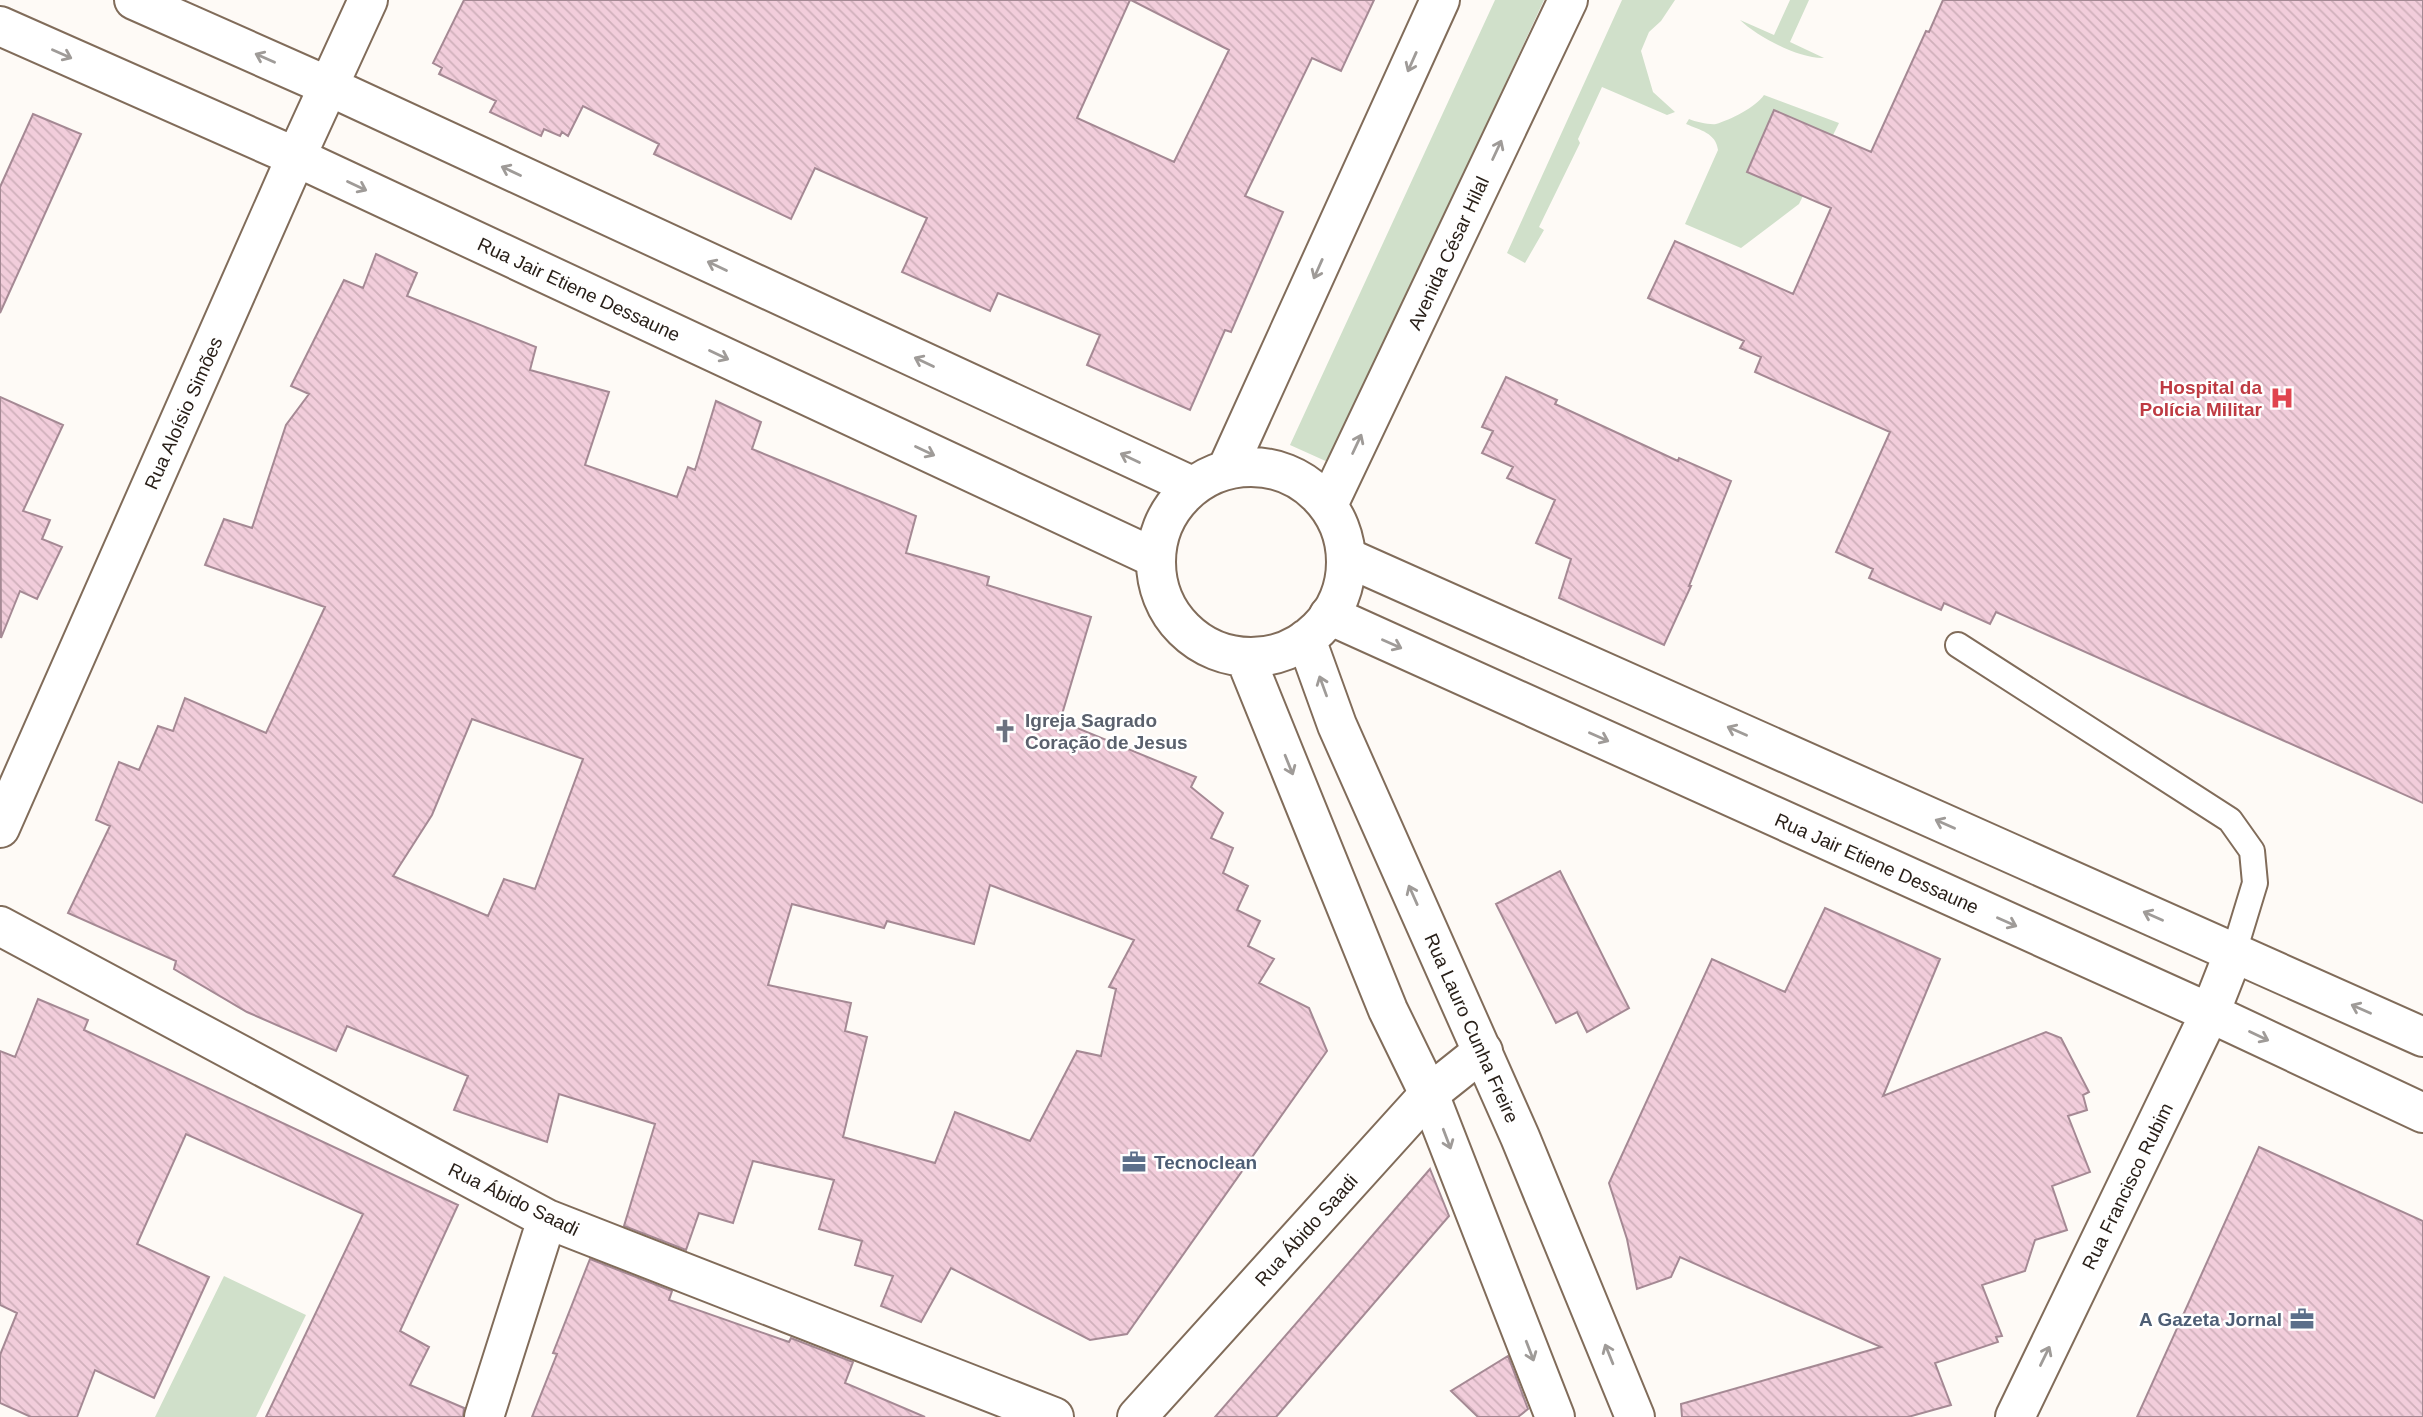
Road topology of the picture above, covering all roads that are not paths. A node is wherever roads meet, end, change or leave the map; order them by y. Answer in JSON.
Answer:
{"nodes":[{"id":1,"x":134,"y":0,"type":"edge"},
{"id":2,"x":368,"y":0,"type":"edge"},
{"id":3,"x":1568,"y":0,"type":"edge"},
{"id":4,"x":1433,"y":3,"type":"edge"},
{"id":5,"x":0,"y":26,"type":"edge"},
{"id":6,"x":328,"y":86,"type":"junction"},
{"id":7,"x":296,"y":157,"type":"junction"},
{"id":8,"x":1227,"y":469,"type":"junction"},
{"id":9,"x":1192,"y":486,"type":"junction"},
{"id":10,"x":1328,"y":505,"type":"junction"},
{"id":11,"x":1346,"y":557,"type":"junction"},
{"id":12,"x":1155,"y":558,"type":"junction"},
{"id":13,"x":1318,"y":627,"type":"junction"},
{"id":14,"x":1958,"y":645,"type":"dead end"},
{"id":15,"x":1245,"y":657,"type":"junction"},
{"id":16,"x":0,"y":828,"type":"edge"},
{"id":17,"x":0,"y":926,"type":"edge"},
{"id":18,"x":2234,"y":953,"type":"junction"},
{"id":19,"x":2210,"y":1013,"type":"junction"},
{"id":20,"x":2423,"y":1037,"type":"edge"},
{"id":21,"x":1483,"y":1051,"type":"junction"},
{"id":22,"x":1429,"y":1094,"type":"junction"},
{"id":23,"x":2423,"y":1113,"type":"edge"},
{"id":24,"x":547,"y":1219,"type":"junction"},
{"id":25,"x":484,"y":1417,"type":"edge"},
{"id":26,"x":1054,"y":1417,"type":"edge"},
{"id":27,"x":1137,"y":1417,"type":"edge"},
{"id":28,"x":1555,"y":1417,"type":"edge"},
{"id":29,"x":1635,"y":1417,"type":"edge"},
{"id":30,"x":2015,"y":1417,"type":"edge"}],
"edges":[{"from":6,"to":1,"type":"street","one_way":true},
{"from":2,"to":6,"type":"street","name":"Rua Aloísio Simões"},
{"from":10,"to":3,"type":"street","name":"Avenida César Hilal","one_way":true},
{"from":4,"to":8,"type":"street","one_way":true},
{"from":5,"to":7,"type":"street","name":"Rua Jair Etiene Dessaune","one_way":true},
{"from":6,"to":7,"type":"street","name":"Rua Aloísio Simões"},
{"from":9,"to":6,"type":"street","one_way":true},
{"from":7,"to":12,"type":"street","name":"Rua Jair Etiene Dessaune","one_way":true},
{"from":7,"to":16,"type":"street","name":"Rua Aloísio Simões"},
{"from":8,"to":9,"type":"street"},
{"from":8,"to":10,"type":"street"},
{"from":9,"to":12,"type":"street"},
{"from":10,"to":11,"type":"street"},
{"from":11,"to":13,"type":"street"},
{"from":18,"to":11,"type":"street","one_way":true},
{"from":12,"to":15,"type":"street"},
{"from":13,"to":15,"type":"street"},
{"from":13,"to":19,"type":"street","name":"Rua Jair Etiene Dessaune","one_way":true},
{"from":21,"to":13,"type":"street","name":"Rua Lauro Cunha Freire","one_way":true},
{"from":14,"to":18,"type":"lane"},
{"from":15,"to":22,"type":"street","one_way":true},
{"from":17,"to":24,"type":"street","name":"Rua Ábido Saadi"},
{"from":18,"to":19,"type":"street","name":"Rua Francisco Rubim"},
{"from":20,"to":18,"type":"street","one_way":true},
{"from":19,"to":23,"type":"street","name":"Rua Jair Etiene Dessaune","one_way":true},
{"from":30,"to":19,"type":"street","name":"Rua Francisco Rubim","one_way":true},
{"from":21,"to":22,"type":"street","name":"Rua Ábido Saadi"},
{"from":29,"to":21,"type":"street","name":"Rua Lauro Cunha Freire","one_way":true},
{"from":22,"to":27,"type":"street","name":"Rua Ábido Saadi"},
{"from":22,"to":28,"type":"street","one_way":true},
{"from":24,"to":25,"type":"street"},
{"from":24,"to":26,"type":"street","name":"Rua Ábido Saadi"}]}
